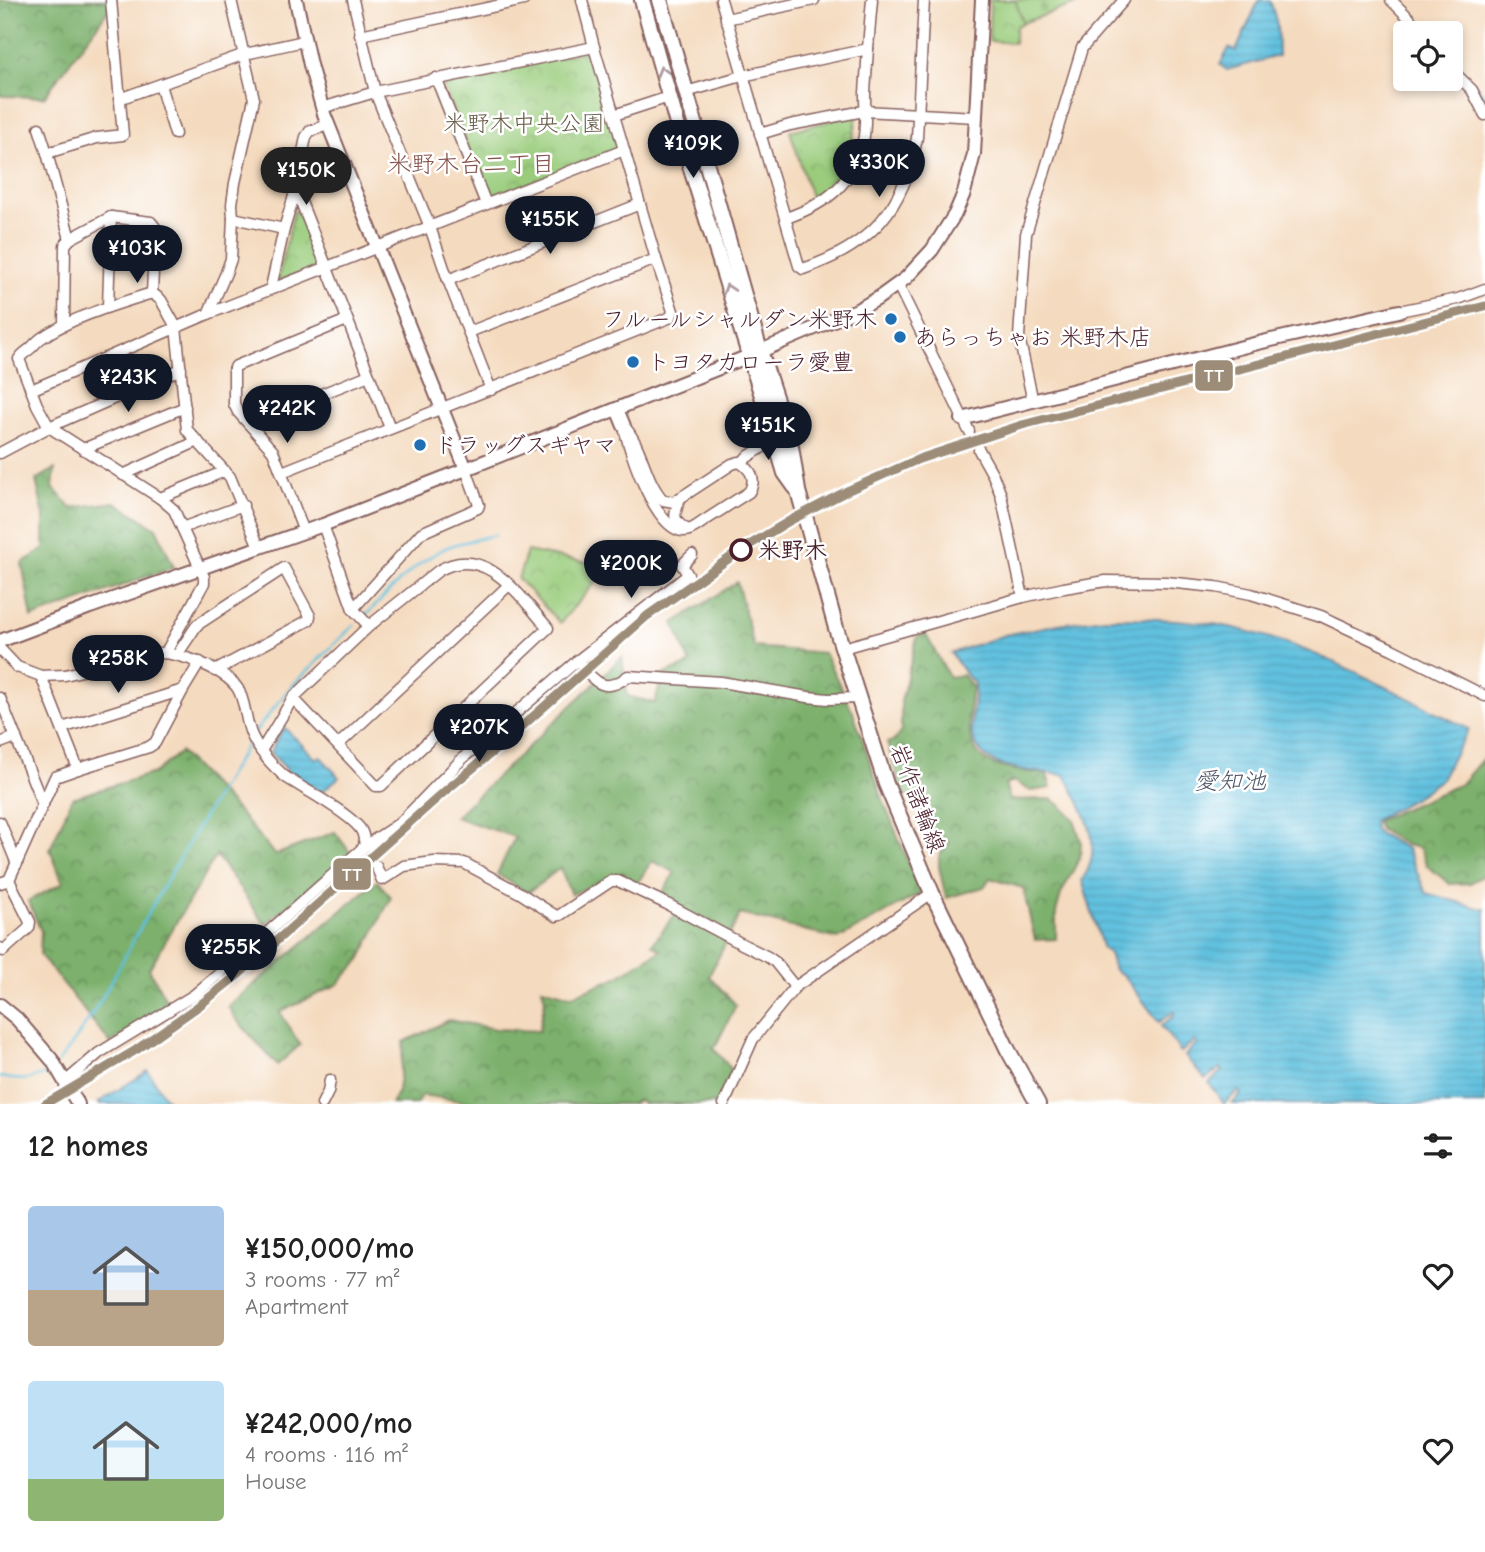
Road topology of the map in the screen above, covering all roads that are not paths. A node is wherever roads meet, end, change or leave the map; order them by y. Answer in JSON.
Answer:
{"nodes":[{"id":1,"x":111,"y":0,"type":"edge"},
{"id":2,"x":232,"y":0,"type":"edge"},
{"id":3,"x":296,"y":0,"type":"edge"},
{"id":4,"x":353,"y":0,"type":"edge"},
{"id":5,"x":524,"y":0,"type":"edge"},
{"id":6,"x":582,"y":0,"type":"edge"},
{"id":7,"x":642,"y":0,"type":"edge"},
{"id":8,"x":660,"y":0,"type":"edge"},
{"id":9,"x":721,"y":0,"type":"edge"},
{"id":10,"x":814,"y":0,"type":"edge"},
{"id":11,"x":872,"y":0,"type":"edge"},
{"id":12,"x":925,"y":0,"type":"edge"},
{"id":13,"x":1124,"y":0,"type":"edge"},
{"id":14,"x":1391,"y":0,"type":"edge"},
{"id":15,"x":983,"y":7,"type":"edge"},
{"id":16,"x":726,"y":19,"type":"junction"},
{"id":17,"x":1411,"y":21,"type":"edge"},
{"id":18,"x":360,"y":34,"type":"junction"},
{"id":19,"x":304,"y":41,"type":"junction"},
{"id":20,"x":594,"y":47,"type":"junction"},
{"id":21,"x":868,"y":49,"type":"junction"},
{"id":22,"x":245,"y":54,"type":"junction"},
{"id":23,"x":742,"y":76,"type":"junction"},
{"id":24,"x":436,"y":78,"type":"junction"},
{"id":25,"x":1463,"y":81,"type":"edge"},
{"id":26,"x":160,"y":85,"type":"junction"},
{"id":27,"x":375,"y":92,"type":"junction"},
{"id":28,"x":686,"y":92,"type":"junction"},
{"id":29,"x":669,"y":97,"type":"junction"},
{"id":30,"x":119,"y":99,"type":"junction"},
{"id":31,"x":322,"y":108,"type":"junction"},
{"id":32,"x":864,"y":111,"type":"junction"},
{"id":33,"x":919,"y":114,"type":"junction"},
{"id":34,"x":614,"y":115,"type":"junction"},
{"id":35,"x":1485,"y":115,"type":"edge"},
{"id":36,"x":976,"y":117,"type":"junction"},
{"id":37,"x":328,"y":125,"type":"junction"},
{"id":38,"x":38,"y":128,"type":"dead end"},
{"id":39,"x":175,"y":134,"type":"dead end"},
{"id":40,"x":760,"y":134,"type":"junction"},
{"id":41,"x":624,"y":150,"type":"junction"},
{"id":42,"x":47,"y":153,"type":"junction"},
{"id":43,"x":294,"y":196,"type":"junction"},
{"id":44,"x":486,"y":204,"type":"junction"},
{"id":45,"x":640,"y":204,"type":"junction"},
{"id":46,"x":111,"y":217,"type":"junction"},
{"id":47,"x":233,"y":218,"type":"junction"},
{"id":48,"x":786,"y":218,"type":"junction"},
{"id":49,"x":430,"y":227,"type":"junction"},
{"id":50,"x":284,"y":229,"type":"junction"},
{"id":51,"x":69,"y":239,"type":"junction"},
{"id":52,"x":378,"y":247,"type":"junction"},
{"id":53,"x":656,"y":259,"type":"junction"},
{"id":54,"x":328,"y":267,"type":"junction"},
{"id":55,"x":448,"y":280,"type":"junction"},
{"id":56,"x":898,"y":285,"type":"junction"},
{"id":57,"x":274,"y":288,"type":"junction"},
{"id":58,"x":1485,"y":289,"type":"edge"},
{"id":59,"x":152,"y":293,"type":"junction"},
{"id":60,"x":108,"y":307,"type":"junction"},
{"id":61,"x":1399,"y":312,"type":"joint"},
{"id":62,"x":208,"y":314,"type":"junction"},
{"id":63,"x":346,"y":320,"type":"junction"},
{"id":64,"x":64,"y":325,"type":"junction"},
{"id":65,"x":176,"y":327,"type":"junction"},
{"id":66,"x":469,"y":332,"type":"junction"},
{"id":67,"x":755,"y":353,"type":"junction"},
{"id":68,"x":181,"y":369,"type":"junction"},
{"id":69,"x":369,"y":375,"type":"junction"},
{"id":70,"x":31,"y":390,"type":"junction"},
{"id":71,"x":491,"y":390,"type":"junction"},
{"id":72,"x":1033,"y":402,"type":"junction"},
{"id":73,"x":185,"y":407,"type":"junction"},
{"id":74,"x":442,"y":408,"type":"junction"},
{"id":75,"x":617,"y":409,"type":"junction"},
{"id":76,"x":249,"y":423,"type":"junction"},
{"id":77,"x":966,"y":425,"type":"joint"},
{"id":78,"x":624,"y":426,"type":"junction"},
{"id":79,"x":49,"y":427,"type":"junction"},
{"id":80,"x":390,"y":428,"type":"junction"},
{"id":81,"x":775,"y":439,"type":"junction"},
{"id":82,"x":198,"y":441,"type":"junction"},
{"id":83,"x":83,"y":449,"type":"junction"},
{"id":84,"x":979,"y":450,"type":"tunnel mouth"},
{"id":85,"x":0,"y":453,"type":"edge"},
{"id":86,"x":742,"y":463,"type":"junction"},
{"id":87,"x":467,"y":469,"type":"junction"},
{"id":88,"x":225,"y":471,"type":"junction"},
{"id":89,"x":282,"y":472,"type":"junction"},
{"id":90,"x":123,"y":475,"type":"junction"},
{"id":91,"x":798,"y":491,"type":"junction"},
{"id":92,"x":160,"y":498,"type":"junction"},
{"id":93,"x":680,"y":499,"type":"junction"},
{"id":94,"x":243,"y":505,"type":"junction"},
{"id":95,"x":323,"y":525,"type":"junction"},
{"id":96,"x":182,"y":528,"type":"junction"},
{"id":97,"x":304,"y":531,"type":"junction"},
{"id":98,"x":688,"y":531,"type":"junction"},
{"id":99,"x":259,"y":547,"type":"junction"},
{"id":100,"x":692,"y":555,"type":"dead end"},
{"id":101,"x":201,"y":568,"type":"junction"},
{"id":102,"x":509,"y":585,"type":"junction"},
{"id":103,"x":1023,"y":597,"type":"junction"},
{"id":104,"x":353,"y":609,"type":"junction"},
{"id":105,"x":369,"y":626,"type":"junction"},
{"id":106,"x":0,"y":640,"type":"edge"},
{"id":107,"x":843,"y":648,"type":"junction"},
{"id":108,"x":0,"y":649,"type":"edge"},
{"id":109,"x":172,"y":654,"type":"junction"},
{"id":110,"x":577,"y":661,"type":"junction"},
{"id":111,"x":200,"y":662,"type":"junction"},
{"id":112,"x":215,"y":671,"type":"junction"},
{"id":113,"x":41,"y":676,"type":"junction"},
{"id":114,"x":183,"y":690,"type":"junction"},
{"id":115,"x":1485,"y":696,"type":"edge"},
{"id":116,"x":0,"y":698,"type":"edge"},
{"id":117,"x":293,"y":698,"type":"junction"},
{"id":118,"x":858,"y":698,"type":"junction"},
{"id":119,"x":62,"y":728,"type":"junction"},
{"id":120,"x":16,"y":737,"type":"junction"},
{"id":121,"x":0,"y":743,"type":"edge"},
{"id":122,"x":338,"y":745,"type":"junction"},
{"id":123,"x":261,"y":751,"type":"junction"},
{"id":124,"x":78,"y":769,"type":"junction"},
{"id":125,"x":43,"y":805,"type":"junction"},
{"id":126,"x":0,"y":822,"type":"edge"},
{"id":127,"x":365,"y":846,"type":"junction"},
{"id":128,"x":17,"y":864,"type":"junction"},
{"id":129,"x":376,"y":866,"type":"tunnel mouth"},
{"id":130,"x":5,"y":881,"type":"edge"},
{"id":131,"x":932,"y":893,"type":"junction"},
{"id":132,"x":0,"y":948,"type":"edge"},
{"id":133,"x":795,"y":987,"type":"junction"},
{"id":134,"x":0,"y":1005,"type":"edge"},
{"id":135,"x":330,"y":1080,"type":"dead end"},
{"id":136,"x":64,"y":1083,"type":"junction"},
{"id":137,"x":79,"y":1104,"type":"edge"},
{"id":138,"x":322,"y":1104,"type":"edge"},
{"id":139,"x":724,"y":1104,"type":"edge"},
{"id":140,"x":1038,"y":1104,"type":"edge"}],
"edges":[{"from":1,"to":30,"type":"street"},
{"from":2,"to":22,"type":"street"},
{"from":3,"to":19,"type":"street"},
{"from":4,"to":18,"type":"street"},
{"from":5,"to":18,"type":"street"},
{"from":6,"to":20,"type":"street"},
{"from":29,"to":7,"type":"main road","name":"岩作諸輪線","one_way":true},
{"from":8,"to":28,"type":"main road","name":"岩作諸輪線"},
{"from":9,"to":16,"type":"street"},
{"from":10,"to":16,"type":"street"},
{"from":11,"to":21,"type":"street"},
{"from":12,"to":33,"type":"street"},
{"from":13,"to":72,"type":"street"},
{"from":14,"to":17,"type":"street"},
{"from":15,"to":36,"type":"street"},
{"from":16,"to":23,"type":"street"},
{"from":18,"to":27,"type":"street"},
{"from":19,"to":22,"type":"street"},
{"from":19,"to":31,"type":"street"},
{"from":20,"to":24,"type":"street"},
{"from":20,"to":34,"type":"street"},
{"from":21,"to":23,"type":"street"},
{"from":21,"to":32,"type":"street"},
{"from":22,"to":26,"type":"street"},
{"from":22,"to":47,"type":"street"},
{"from":23,"to":28,"type":"street"},
{"from":23,"to":40,"type":"street"},
{"from":24,"to":27,"type":"street"},
{"from":24,"to":44,"type":"street"},
{"from":25,"to":35,"type":"street"},
{"from":26,"to":30,"type":"street"},
{"from":26,"to":39,"type":"street"},
{"from":27,"to":31,"type":"street"},
{"from":27,"to":49,"type":"street"},
{"from":28,"to":67,"type":"main road","name":"岩作諸輪線"},
{"from":29,"to":34,"type":"street"},
{"from":67,"to":29,"type":"main road","name":"岩作諸輪線","one_way":true},
{"from":30,"to":42,"type":"street"},
{"from":31,"to":37,"type":"street"},
{"from":32,"to":33,"type":"street"},
{"from":32,"to":40,"type":"street"},
{"from":32,"to":48,"type":"street"},
{"from":33,"to":36,"type":"street"},
{"from":33,"to":48,"type":"street"},
{"from":34,"to":41,"type":"street"},
{"from":36,"to":56,"type":"street"},
{"from":37,"to":43,"type":"street"},
{"from":37,"to":52,"type":"street"},
{"from":38,"to":42,"type":"street"},
{"from":40,"to":48,"type":"street"},
{"from":41,"to":44,"type":"street"},
{"from":41,"to":45,"type":"street"},
{"from":42,"to":51,"type":"street"},
{"from":43,"to":50,"type":"street"},
{"from":43,"to":54,"type":"street"},
{"from":44,"to":49,"type":"street"},
{"from":45,"to":53,"type":"street"},
{"from":45,"to":55,"type":"street"},
{"from":46,"to":51,"type":"street"},
{"from":46,"to":59,"type":"street"},
{"from":46,"to":60,"type":"street"},
{"from":47,"to":50,"type":"street"},
{"from":47,"to":62,"type":"street"},
{"from":49,"to":52,"type":"street"},
{"from":49,"to":55,"type":"street"},
{"from":50,"to":57,"type":"street"},
{"from":51,"to":64,"type":"street"},
{"from":52,"to":54,"type":"street"},
{"from":52,"to":74,"type":"street"},
{"from":53,"to":66,"type":"street"},
{"from":53,"to":71,"type":"street"},
{"from":54,"to":57,"type":"street"},
{"from":54,"to":63,"type":"street"},
{"from":55,"to":66,"type":"street"},
{"from":56,"to":67,"type":"street"},
{"from":56,"to":77,"type":"street"},
{"from":57,"to":62,"type":"street"},
{"from":58,"to":61,"type":"street"},
{"from":59,"to":60,"type":"street"},
{"from":59,"to":65,"type":"street"},
{"from":60,"to":64,"type":"street"},
{"from":61,"to":72,"type":"street"},
{"from":62,"to":65,"type":"street"},
{"from":63,"to":69,"type":"street"},
{"from":63,"to":76,"type":"street"},
{"from":64,"to":70,"type":"street"},
{"from":65,"to":68,"type":"street"},
{"from":65,"to":70,"type":"street"},
{"from":66,"to":71,"type":"street"},
{"from":67,"to":75,"type":"street"},
{"from":67,"to":81,"type":"main road","name":"岩作諸輪線"},
{"from":67,"to":91,"type":"main road","name":"岩作諸輪線"},
{"from":68,"to":73,"type":"street"},
{"from":68,"to":79,"type":"street"},
{"from":69,"to":76,"type":"street"},
{"from":69,"to":80,"type":"street"},
{"from":70,"to":79,"type":"street"},
{"from":71,"to":74,"type":"street"},
{"from":72,"to":77,"type":"street"},
{"from":73,"to":82,"type":"street"},
{"from":73,"to":83,"type":"street"},
{"from":74,"to":80,"type":"street"},
{"from":74,"to":87,"type":"street"},
{"from":75,"to":78,"type":"street"},
{"from":75,"to":87,"type":"street"},
{"from":76,"to":89,"type":"street"},
{"from":78,"to":93,"type":"street"},
{"from":78,"to":98,"type":"street"},
{"from":79,"to":83,"type":"street"},
{"from":79,"to":85,"type":"street"},
{"from":80,"to":89,"type":"street"},
{"from":81,"to":86,"type":"street"},
{"from":81,"to":91,"type":"main road","name":"岩作諸輪線"},
{"from":82,"to":88,"type":"street"},
{"from":82,"to":90,"type":"street"},
{"from":83,"to":90,"type":"street"},
{"from":84,"to":103,"type":"street"},
{"from":86,"to":93,"type":"street"},
{"from":86,"to":98,"type":"street"},
{"from":87,"to":95,"type":"street"},
{"from":87,"to":104,"type":"street"},
{"from":88,"to":92,"type":"street"},
{"from":88,"to":94,"type":"street"},
{"from":89,"to":97,"type":"street"},
{"from":90,"to":92,"type":"street"},
{"from":91,"to":107,"type":"main road","name":"岩作諸輪線"},
{"from":92,"to":96,"type":"street"},
{"from":93,"to":98,"type":"street"},
{"from":94,"to":96,"type":"street"},
{"from":94,"to":99,"type":"street"},
{"from":95,"to":97,"type":"street"},
{"from":95,"to":104,"type":"street"},
{"from":96,"to":101,"type":"street"},
{"from":97,"to":99,"type":"street"},
{"from":99,"to":101,"type":"street"},
{"from":100,"to":110,"type":"street"},
{"from":101,"to":106,"type":"street"},
{"from":101,"to":109,"type":"street"},
{"from":102,"to":105,"type":"street"},
{"from":102,"to":122,"type":"street"},
{"from":102,"to":122,"type":"street"},
{"from":103,"to":107,"type":"street"},
{"from":103,"to":115,"type":"street"},
{"from":104,"to":105,"type":"street"},
{"from":105,"to":117,"type":"street"},
{"from":107,"to":118,"type":"main road","name":"岩作諸輪線"},
{"from":108,"to":113,"type":"street"},
{"from":109,"to":111,"type":"street"},
{"from":109,"to":112,"type":"street"},
{"from":109,"to":113,"type":"street"},
{"from":110,"to":118,"type":"street"},
{"from":110,"to":127,"type":"street"},
{"from":111,"to":112,"type":"street"},
{"from":111,"to":114,"type":"street"},
{"from":112,"to":123,"type":"street"},
{"from":113,"to":119,"type":"street"},
{"from":114,"to":119,"type":"street"},
{"from":114,"to":124,"type":"street"},
{"from":116,"to":120,"type":"street"},
{"from":117,"to":122,"type":"street"},
{"from":117,"to":123,"type":"street"},
{"from":118,"to":131,"type":"main road","name":"岩作諸輪線"},
{"from":119,"to":124,"type":"street"},
{"from":120,"to":121,"type":"street"},
{"from":120,"to":125,"type":"street"},
{"from":123,"to":127,"type":"street"},
{"from":124,"to":125,"type":"street"},
{"from":125,"to":128,"type":"street"},
{"from":126,"to":128,"type":"street"},
{"from":127,"to":136,"type":"street"},
{"from":128,"to":130,"type":"street"},
{"from":129,"to":133,"type":"street"},
{"from":130,"to":132,"type":"street"},
{"from":131,"to":133,"type":"street"},
{"from":131,"to":140,"type":"main road","name":"岩作諸輪線"},
{"from":133,"to":139,"type":"street"},
{"from":134,"to":136,"type":"street"},
{"from":135,"to":138,"type":"street"},
{"from":136,"to":137,"type":"street"}]}
